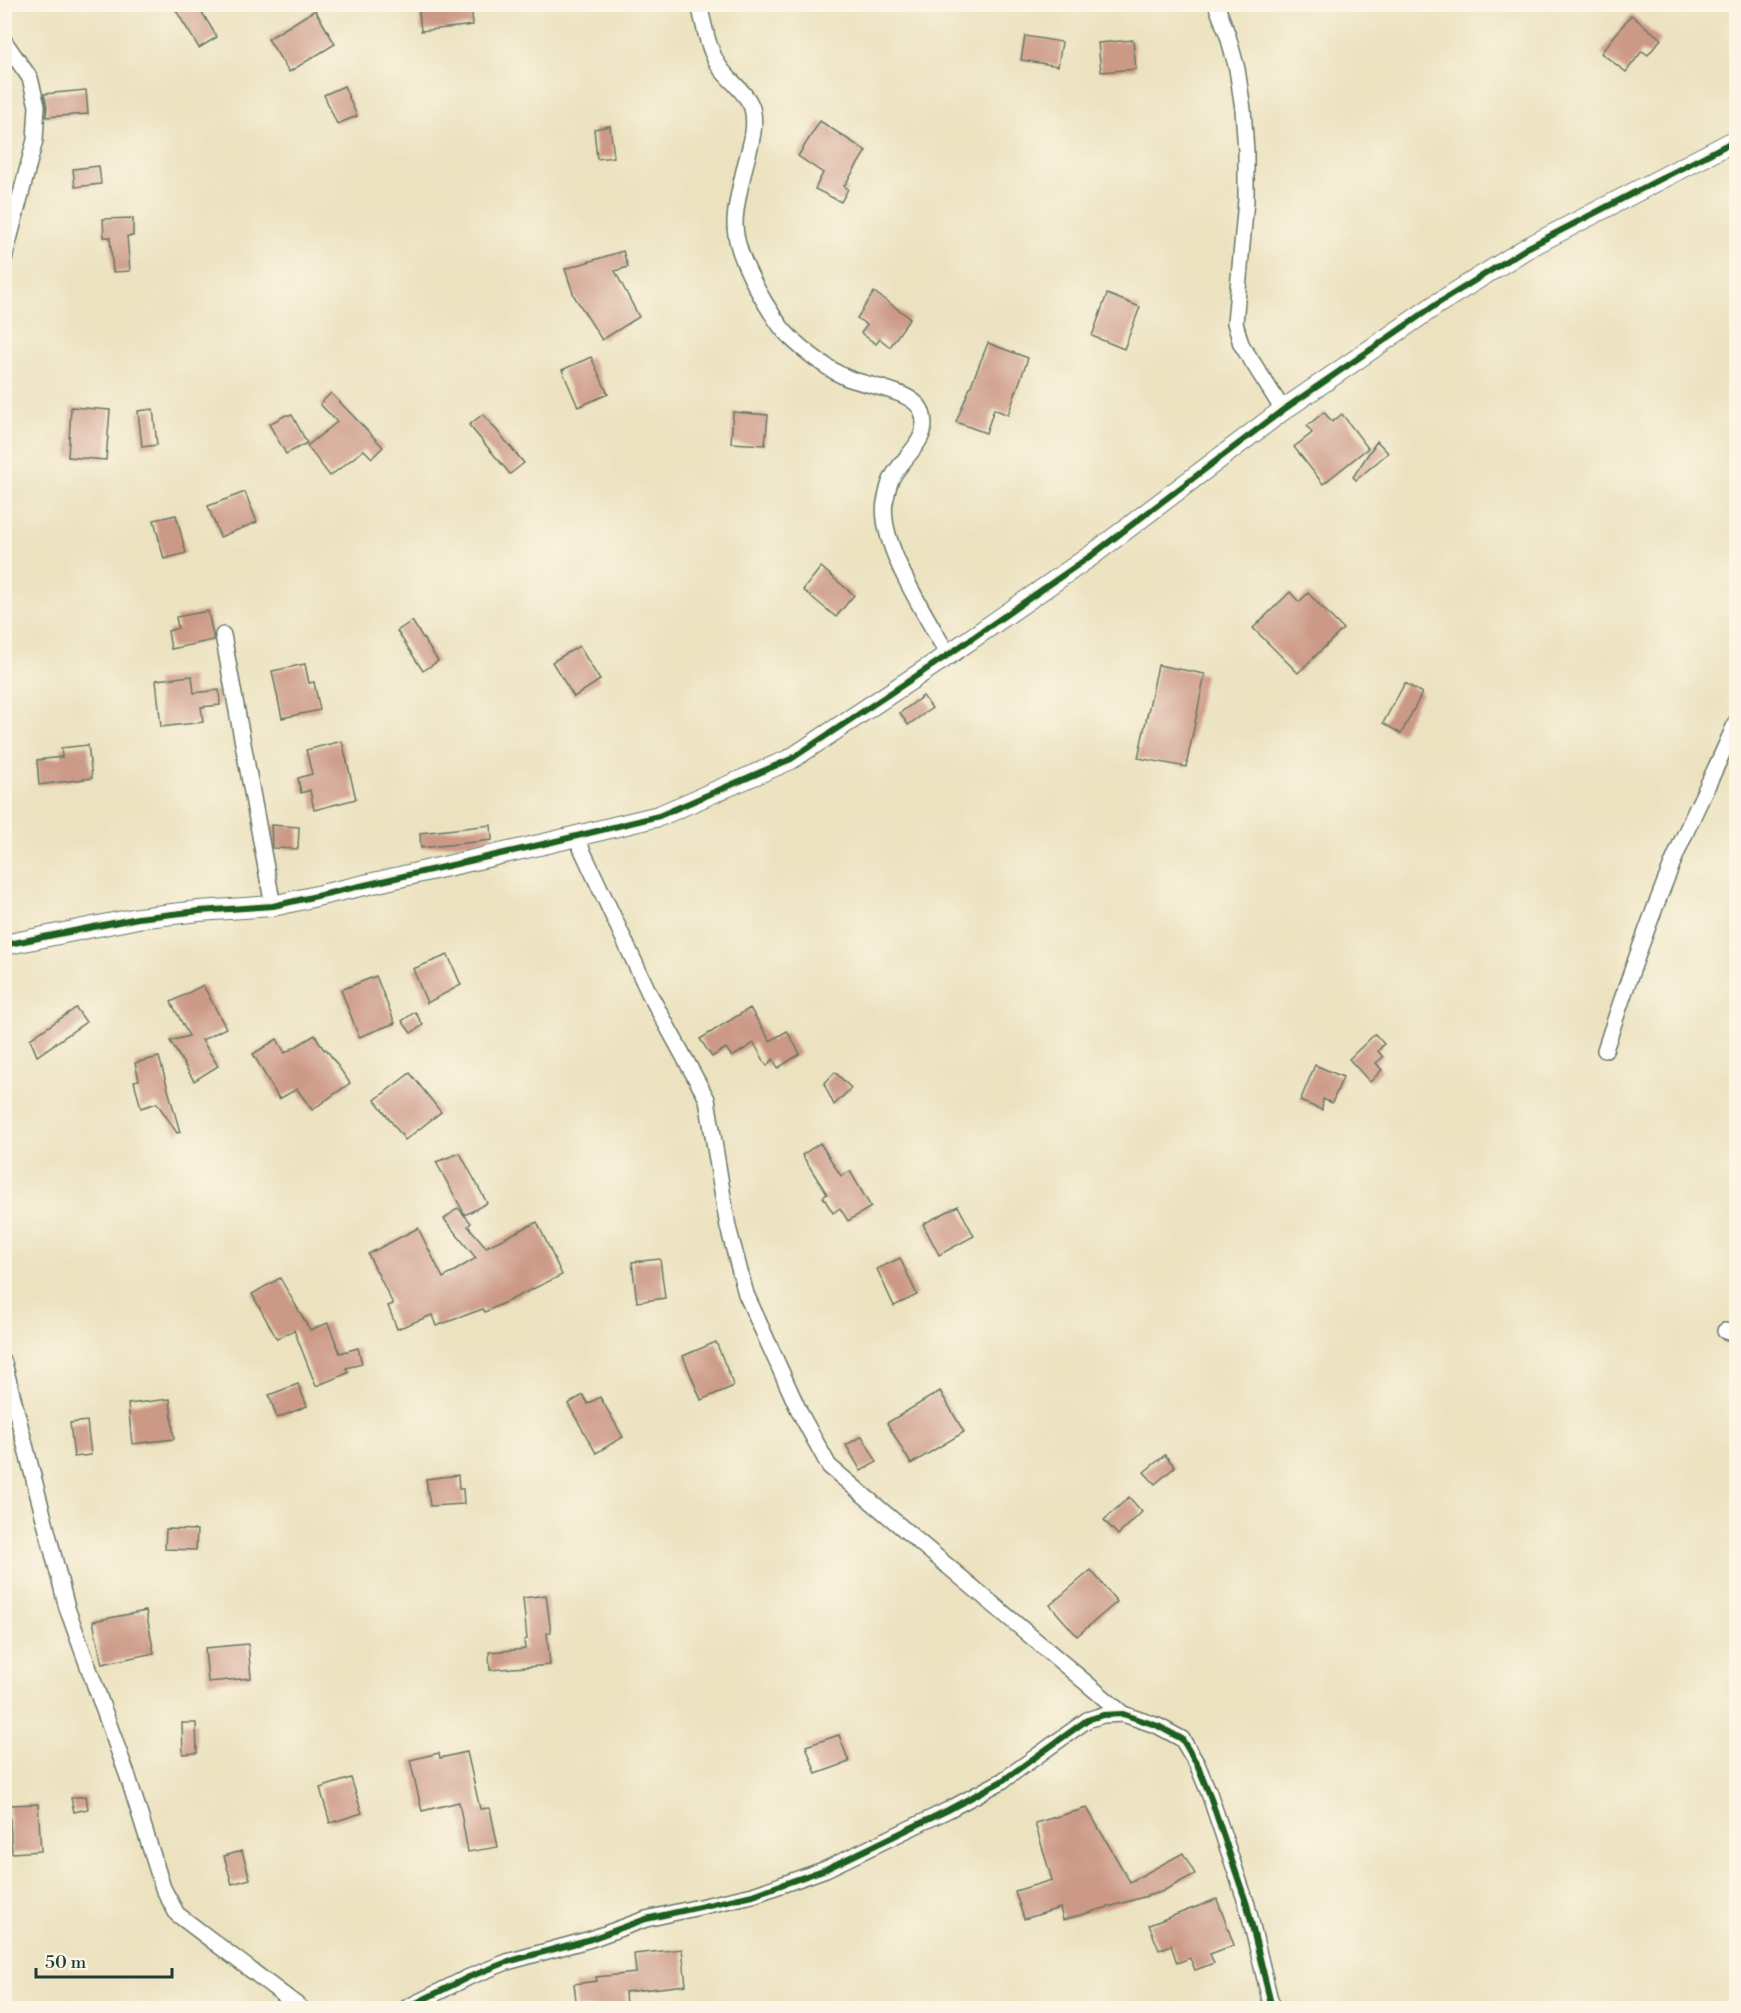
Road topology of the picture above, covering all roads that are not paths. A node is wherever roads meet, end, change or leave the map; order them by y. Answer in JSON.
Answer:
{"nodes":[{"id":1,"x":699,"y":4,"type":"edge"},
{"id":2,"x":1216,"y":4,"type":"edge"},
{"id":3,"x":4,"y":41,"type":"edge"},
{"id":4,"x":1735,"y":144,"type":"edge"},
{"id":5,"x":4,"y":259,"type":"edge"},
{"id":6,"x":1283,"y":410,"type":"junction"},
{"id":7,"x":223,"y":635,"type":"dead end"},
{"id":8,"x":948,"y":655,"type":"junction"},
{"id":9,"x":1737,"y":722,"type":"edge"},
{"id":10,"x":576,"y":837,"type":"junction"},
{"id":11,"x":273,"y":906,"type":"junction"},
{"id":12,"x":4,"y":945,"type":"edge"},
{"id":13,"x":1605,"y":1050,"type":"dead end"},
{"id":14,"x":4,"y":1363,"type":"edge"},
{"id":15,"x":1123,"y":1714,"type":"junction"},
{"id":16,"x":301,"y":2008,"type":"edge"},
{"id":17,"x":406,"y":2008,"type":"edge"},
{"id":18,"x":1272,"y":2008,"type":"edge"}],
"edges":[{"from":1,"to":8,"type":"street"},
{"from":2,"to":6,"type":"street"},
{"from":3,"to":5,"type":"street"},
{"from":4,"to":6,"type":"street"},
{"from":6,"to":8,"type":"street"},
{"from":7,"to":11,"type":"street"},
{"from":8,"to":10,"type":"street"},
{"from":9,"to":13,"type":"street"},
{"from":10,"to":11,"type":"street"},
{"from":10,"to":15,"type":"street"},
{"from":11,"to":12,"type":"street"},
{"from":14,"to":16,"type":"street"},
{"from":15,"to":17,"type":"street"},
{"from":15,"to":18,"type":"street"}]}
